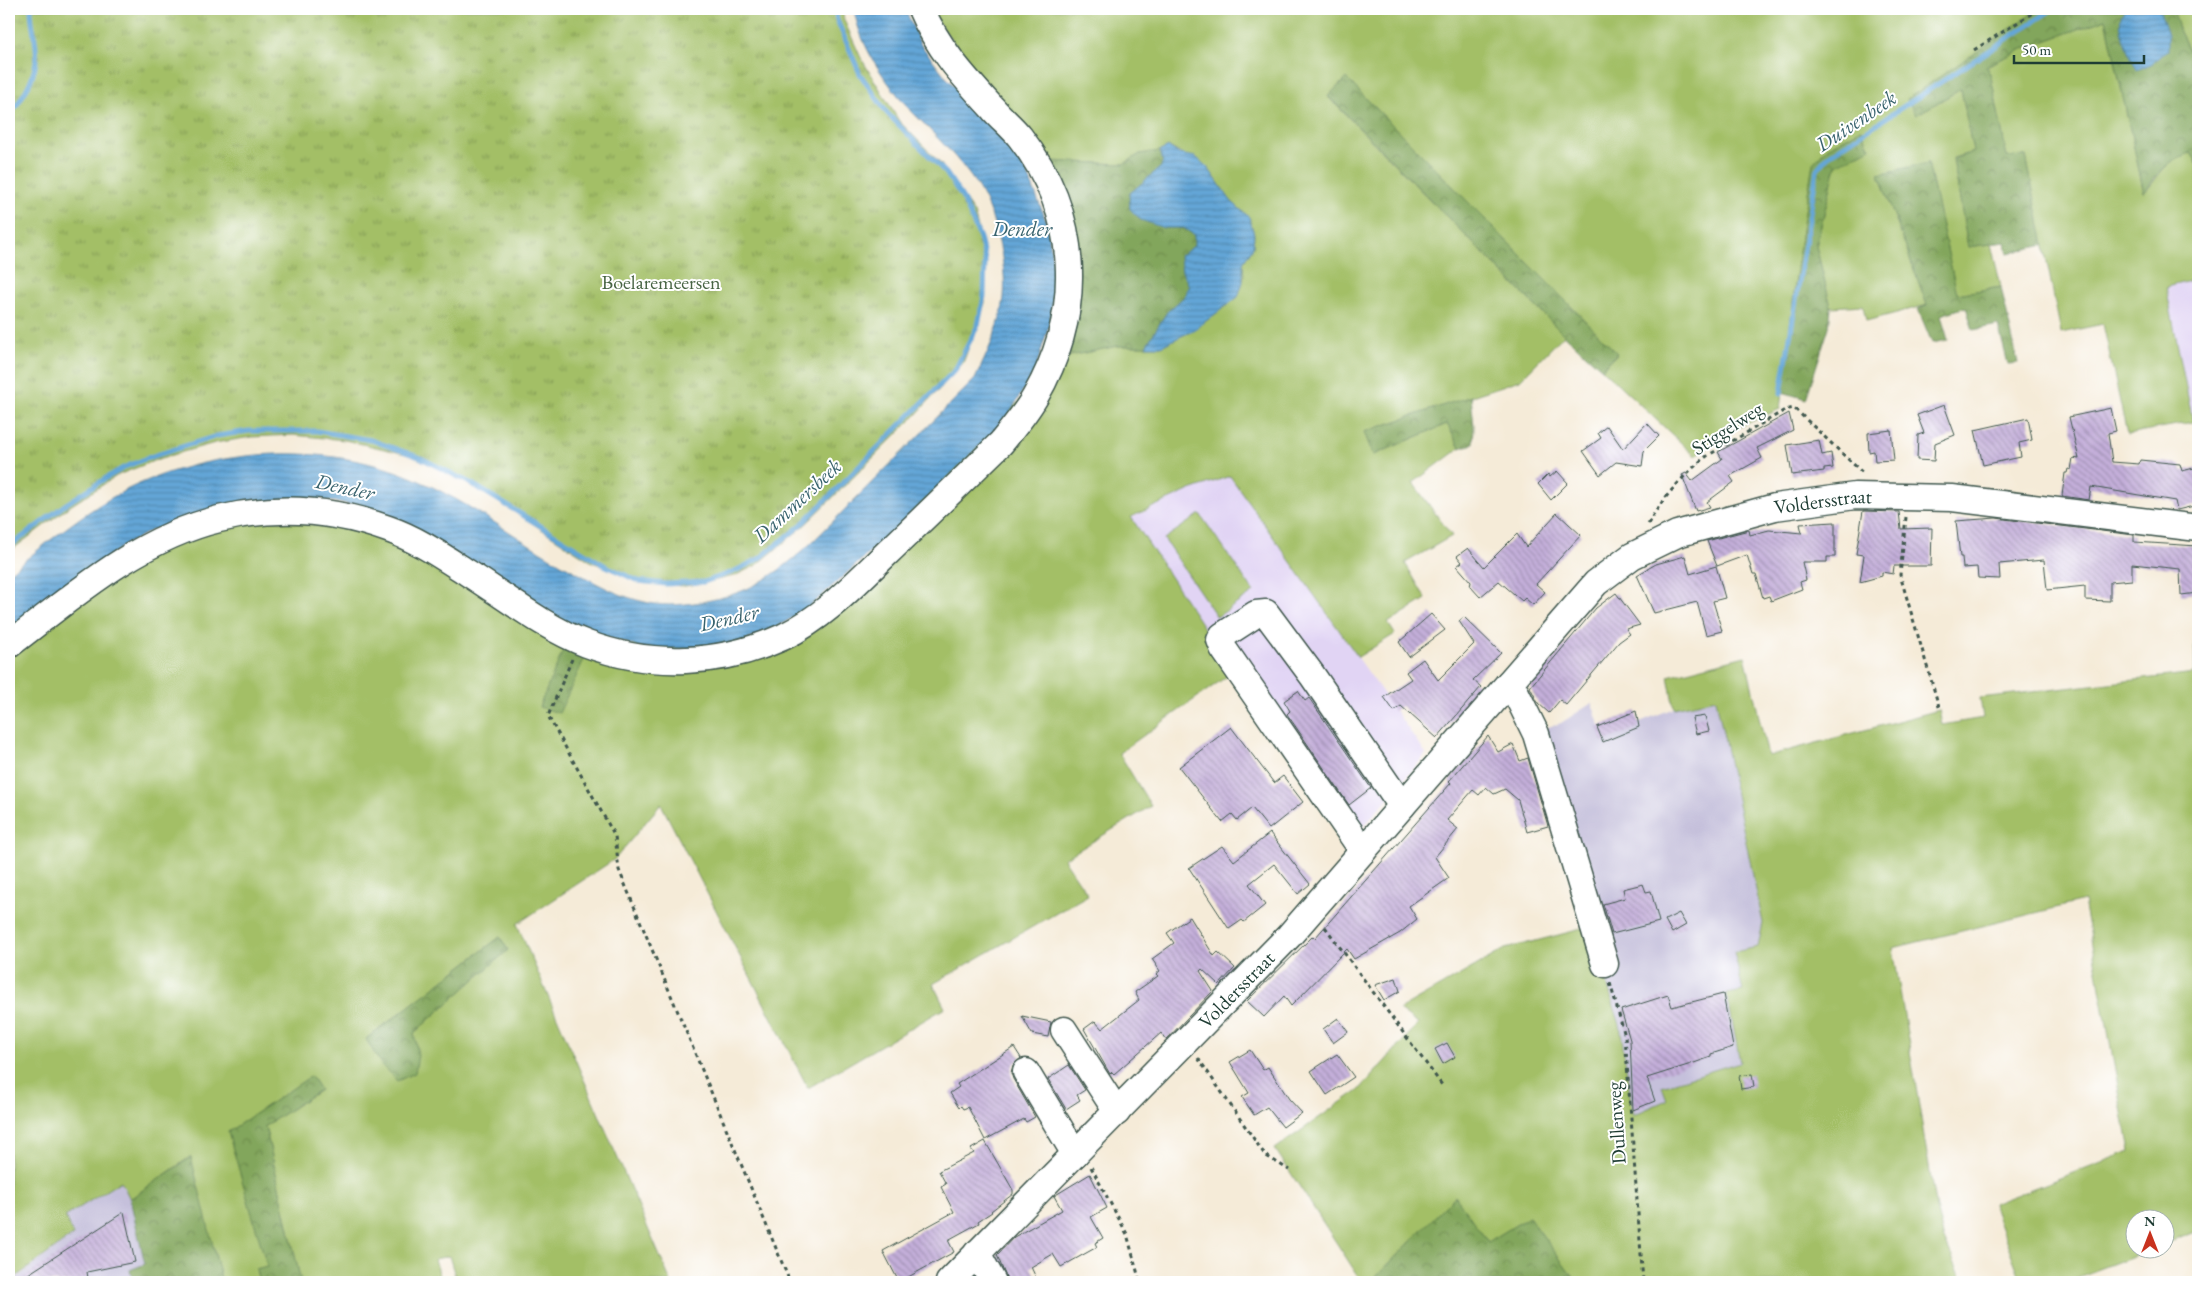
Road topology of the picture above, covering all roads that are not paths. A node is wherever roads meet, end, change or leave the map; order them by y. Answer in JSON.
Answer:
{"nodes":[{"id":1,"x":921,"y":9,"type":"edge"},
{"id":2,"x":2198,"y":528,"type":"edge"},
{"id":3,"x":9,"y":645,"type":"edge"},
{"id":4,"x":1508,"y":683,"type":"junction"},
{"id":5,"x":1402,"y":806,"type":"junction"},
{"id":6,"x":1363,"y":851,"type":"junction"},
{"id":7,"x":1605,"y":964,"type":"road end"},
{"id":8,"x":1064,"y":1030,"type":"dead end"},
{"id":9,"x":1097,"y":1065,"type":"dead end"},
{"id":10,"x":1026,"y":1072,"type":"dead end"},
{"id":11,"x":1121,"y":1107,"type":"junction"},
{"id":12,"x":1078,"y":1151,"type":"junction"},
{"id":13,"x":966,"y":1271,"type":"edge"},
{"id":14,"x":993,"y":1282,"type":"edge"}],
"edges":[{"from":1,"to":3,"type":"street"},
{"from":2,"to":4,"type":"street","name":"Voldersstraat"},
{"from":4,"to":5,"type":"street","name":"Voldersstraat"},
{"from":4,"to":7,"type":"street"},
{"from":5,"to":6,"type":"street","name":"Voldersstraat"},
{"from":5,"to":6,"type":"street"},
{"from":6,"to":11,"type":"street","name":"Voldersstraat"},
{"from":8,"to":11,"type":"street"},
{"from":9,"to":11,"type":"street"},
{"from":10,"to":12,"type":"street"},
{"from":11,"to":12,"type":"street","name":"Voldersstraat"},
{"from":12,"to":13,"type":"street","name":"Voldersstraat"},
{"from":13,"to":14,"type":"street"}]}
